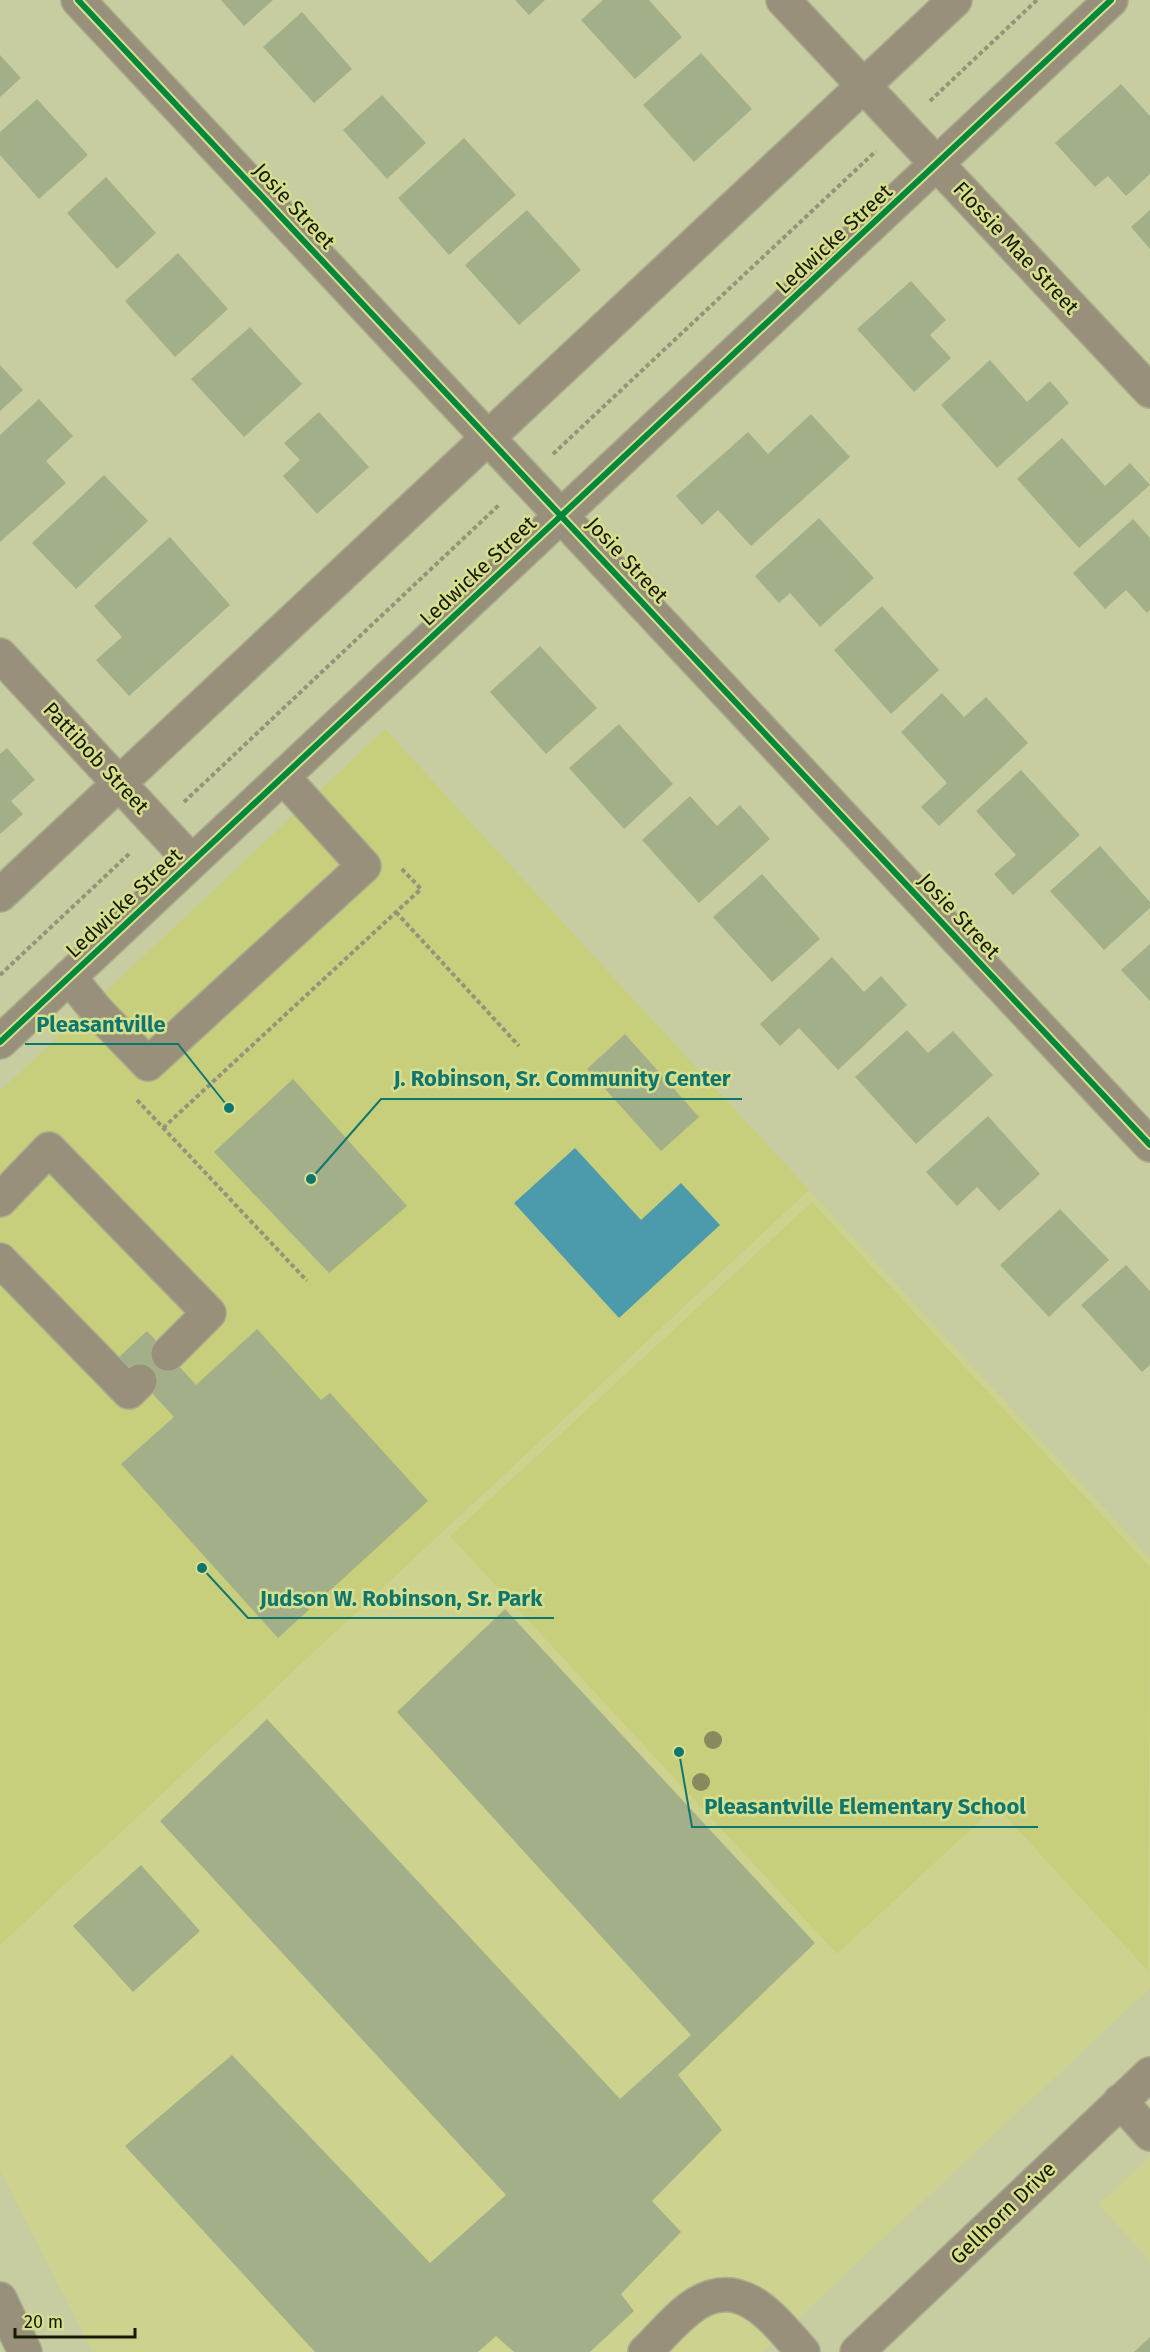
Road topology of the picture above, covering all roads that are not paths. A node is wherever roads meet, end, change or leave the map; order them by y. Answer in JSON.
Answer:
{"nodes":[{"id":1,"x":78,"y":0,"type":"edge"},
{"id":2,"x":783,"y":0,"type":"edge"},
{"id":3,"x":955,"y":0,"type":"edge"},
{"id":4,"x":1111,"y":0,"type":"edge"},
{"id":5,"x":864,"y":86,"type":"junction"},
{"id":6,"x":939,"y":164,"type":"junction"},
{"id":7,"x":1150,"y":391,"type":"edge"},
{"id":8,"x":487,"y":436,"type":"junction"},
{"id":9,"x":562,"y":515,"type":"junction"},
{"id":10,"x":0,"y":655,"type":"edge"},
{"id":11,"x":283,"y":777,"type":"junction"},
{"id":12,"x":119,"y":783,"type":"junction"},
{"id":13,"x":192,"y":862,"type":"junction"},
{"id":14,"x":0,"y":895,"type":"edge"},
{"id":15,"x":69,"y":977,"type":"junction"},
{"id":16,"x":0,"y":1042,"type":"edge"},
{"id":17,"x":1150,"y":1145,"type":"edge"},
{"id":18,"x":0,"y":1200,"type":"edge"},
{"id":19,"x":0,"y":1260,"type":"edge"},
{"id":20,"x":168,"y":1354,"type":"dead end"},
{"id":21,"x":140,"y":1381,"type":"dead end"},
{"id":22,"x":1150,"y":2074,"type":"edge"},
{"id":23,"x":1120,"y":2101,"type":"junction"},
{"id":24,"x":1150,"y":2134,"type":"edge"},
{"id":25,"x":0,"y":2299,"type":"edge"},
{"id":26,"x":25,"y":2352,"type":"edge"},
{"id":27,"x":645,"y":2352,"type":"edge"},
{"id":28,"x":803,"y":2352,"type":"edge"},
{"id":29,"x":857,"y":2352,"type":"edge"}],
"edges":[{"from":1,"to":8,"type":"street","name":"Josie Street"},
{"from":2,"to":5,"type":"street","name":"Flossie Mae Street"},
{"from":3,"to":5,"type":"street"},
{"from":4,"to":6,"type":"street","name":"Ledwicke Street"},
{"from":5,"to":6,"type":"street","name":"Flossie Mae Street"},
{"from":5,"to":8,"type":"street"},
{"from":6,"to":7,"type":"street","name":"Flossie Mae Street"},
{"from":6,"to":9,"type":"street","name":"Ledwicke Street"},
{"from":8,"to":9,"type":"street","name":"Josie Street"},
{"from":8,"to":12,"type":"street"},
{"from":9,"to":11,"type":"street","name":"Ledwicke Street"},
{"from":9,"to":17,"type":"street","name":"Josie Street"},
{"from":10,"to":12,"type":"street","name":"Pattibob Street"},
{"from":11,"to":13,"type":"street","name":"Ledwicke Street"},
{"from":11,"to":15,"type":"street"},
{"from":12,"to":13,"type":"street","name":"Pattibob Street"},
{"from":12,"to":14,"type":"street"},
{"from":13,"to":15,"type":"street","name":"Ledwicke Street"},
{"from":15,"to":16,"type":"street","name":"Ledwicke Street"},
{"from":18,"to":20,"type":"street"},
{"from":19,"to":21,"type":"street"},
{"from":22,"to":23,"type":"street","name":"Gellhorn Drive"},
{"from":23,"to":24,"type":"street"},
{"from":23,"to":29,"type":"street","name":"Gellhorn Drive"},
{"from":25,"to":26,"type":"street"},
{"from":27,"to":28,"type":"street"}]}
